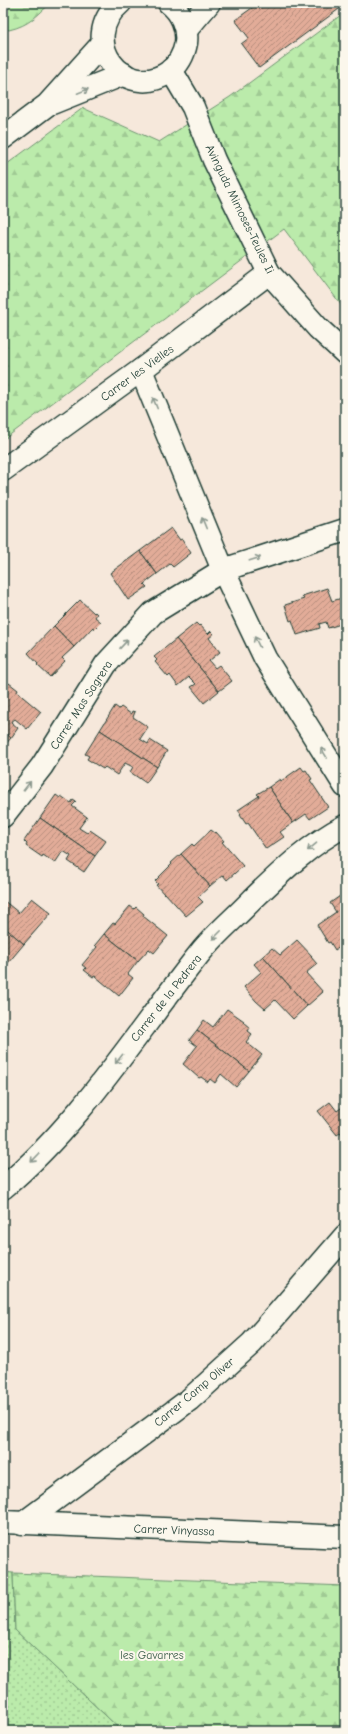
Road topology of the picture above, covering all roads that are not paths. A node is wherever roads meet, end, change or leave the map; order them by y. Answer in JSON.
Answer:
{"nodes":[{"id":1,"x":120,"y":3,"type":"edge"},
{"id":2,"x":169,"y":3,"type":"edge"},
{"id":3,"x":209,"y":3,"type":"edge"},
{"id":4,"x":186,"y":30,"type":"junction"},
{"id":5,"x":102,"y":44,"type":"junction"},
{"id":6,"x":171,"y":70,"type":"junction"},
{"id":7,"x":124,"y":74,"type":"junction"},
{"id":8,"x":47,"y":105,"type":"junction"},
{"id":9,"x":3,"y":138,"type":"edge"},
{"id":10,"x":269,"y":273,"type":"junction"},
{"id":11,"x":345,"y":353,"type":"edge"},
{"id":12,"x":141,"y":370,"type":"junction"},
{"id":13,"x":3,"y":470,"type":"edge"},
{"id":14,"x":345,"y":530,"type":"edge"},
{"id":15,"x":223,"y":570,"type":"junction"},
{"id":16,"x":345,"y":786,"type":"edge"},
{"id":17,"x":3,"y":816,"type":"edge"},
{"id":18,"x":345,"y":826,"type":"edge"},
{"id":19,"x":3,"y":1188,"type":"edge"},
{"id":20,"x":345,"y":1236,"type":"edge"},
{"id":21,"x":12,"y":1523,"type":"edge"},
{"id":22,"x":345,"y":1537,"type":"edge"}],
"edges":[{"from":1,"to":5,"type":"street"},
{"from":2,"to":4,"type":"street"},
{"from":3,"to":4,"type":"street"},
{"from":4,"to":6,"type":"street"},
{"from":5,"to":7,"type":"street"},
{"from":5,"to":8,"type":"street"},
{"from":6,"to":7,"type":"street"},
{"from":6,"to":10,"type":"street","name":"Avinguda Mimoses-Teules Ii"},
{"from":8,"to":7,"type":"street","one_way":true},
{"from":8,"to":9,"type":"street"},
{"from":10,"to":11,"type":"street","name":"Avinguda Mimoses-Teules Ii"},
{"from":10,"to":12,"type":"street","name":"Carrer les Vielles"},
{"from":12,"to":13,"type":"street","name":"Carrer les Vielles"},
{"from":15,"to":12,"type":"street","one_way":true},
{"from":15,"to":14,"type":"street","name":"Carrer Mas Sagrera","one_way":true},
{"from":16,"to":15,"type":"street","one_way":true},
{"from":17,"to":15,"type":"street","name":"Carrer Mas Sagrera","one_way":true},
{"from":18,"to":19,"type":"street","name":"Carrer de la Pedrera","one_way":true},
{"from":20,"to":21,"type":"street","name":"Carrer Camp Oliver"},
{"from":21,"to":22,"type":"street","name":"Carrer Vinyassa"}]}
